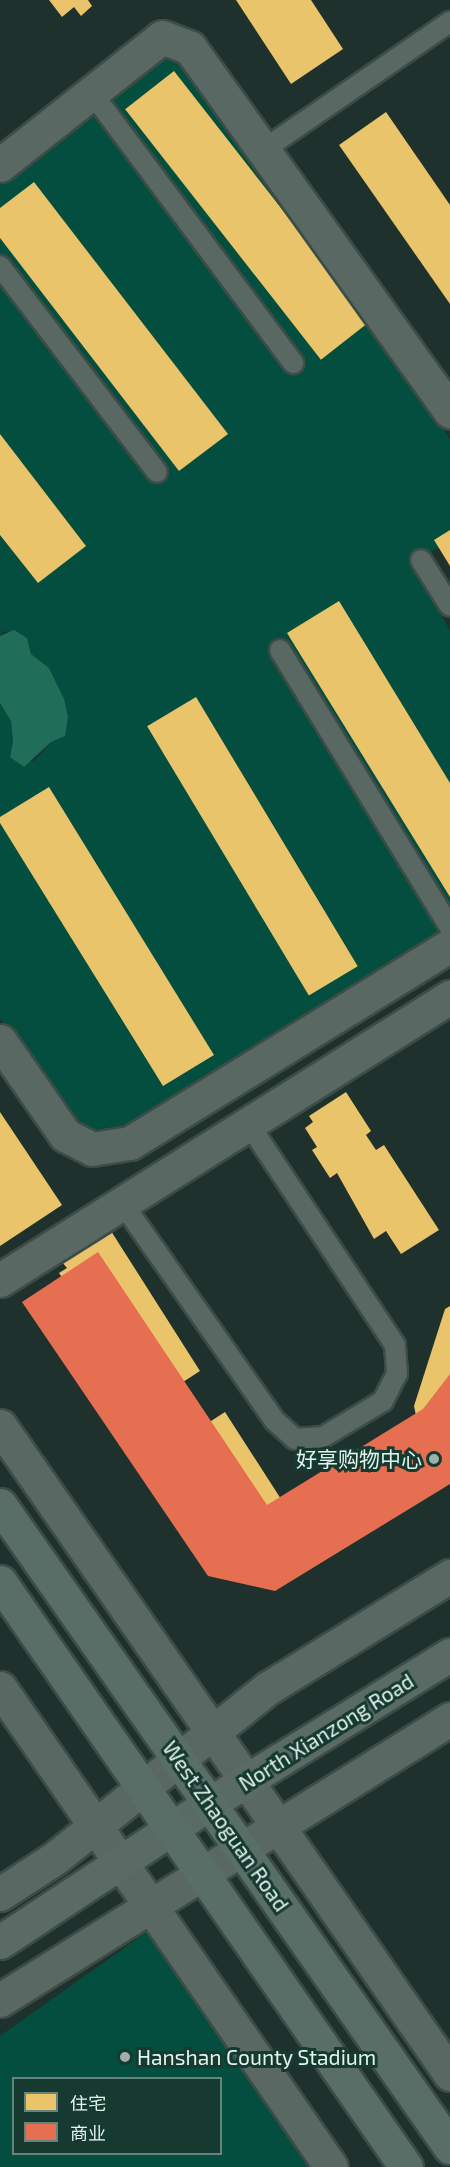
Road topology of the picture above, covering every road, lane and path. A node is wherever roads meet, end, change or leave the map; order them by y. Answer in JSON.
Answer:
{"nodes":[{"id":1,"x":450,"y":22,"type":"edge"},
{"id":2,"x":92,"y":93,"type":"junction"},
{"id":3,"x":263,"y":150,"type":"junction"},
{"id":4,"x":0,"y":165,"type":"edge"},
{"id":5,"x":0,"y":266,"type":"edge"},
{"id":6,"x":293,"y":363,"type":"dead end"},
{"id":7,"x":450,"y":411,"type":"edge"},
{"id":8,"x":157,"y":472,"type":"dead end"},
{"id":9,"x":421,"y":560,"type":"dead end"},
{"id":10,"x":450,"y":606,"type":"edge"},
{"id":11,"x":280,"y":650,"type":"dead end"},
{"id":12,"x":450,"y":927,"type":"edge"},
{"id":13,"x":450,"y":945,"type":"edge"},
{"id":14,"x":450,"y":998,"type":"edge"},
{"id":15,"x":0,"y":1041,"type":"edge"},
{"id":16,"x":249,"y":1124,"type":"junction"},
{"id":17,"x":123,"y":1204,"type":"junction"},
{"id":18,"x":0,"y":1280,"type":"edge"},
{"id":19,"x":0,"y":1426,"type":"edge"},
{"id":20,"x":0,"y":1505,"type":"edge"},
{"id":21,"x":450,"y":1576,"type":"edge"},
{"id":22,"x":0,"y":1582,"type":"edge"},
{"id":23,"x":450,"y":1655,"type":"edge"},
{"id":24,"x":0,"y":1688,"type":"edge"},
{"id":25,"x":450,"y":1719,"type":"edge"},
{"id":26,"x":213,"y":1732,"type":"junction"},
{"id":27,"x":179,"y":1759,"type":"junction"},
{"id":28,"x":247,"y":1781,"type":"junction"},
{"id":29,"x":143,"y":1787,"type":"junction"},
{"id":30,"x":210,"y":1803,"type":"junction"},
{"id":31,"x":278,"y":1825,"type":"junction"},
{"id":32,"x":95,"y":1826,"type":"junction"},
{"id":33,"x":172,"y":1828,"type":"junction"},
{"id":34,"x":241,"y":1848,"type":"junction"},
{"id":35,"x":120,"y":1862,"type":"junction"},
{"id":36,"x":202,"y":1872,"type":"junction"},
{"id":37,"x":0,"y":1894,"type":"edge"},
{"id":38,"x":149,"y":1904,"type":"junction"},
{"id":39,"x":0,"y":1942,"type":"edge"},
{"id":40,"x":0,"y":2000,"type":"edge"},
{"id":41,"x":450,"y":2074,"type":"edge"},
{"id":42,"x":450,"y":2147,"type":"edge"},
{"id":43,"x":331,"y":2167,"type":"edge"},
{"id":44,"x":406,"y":2167,"type":"edge"}],
"edges":[{"from":1,"to":3,"type":"lane"},
{"from":2,"to":3,"type":"street"},
{"from":2,"to":4,"type":"street"},
{"from":2,"to":6,"type":"lane"},
{"from":3,"to":7,"type":"street"},
{"from":5,"to":8,"type":"lane"},
{"from":9,"to":10,"type":"lane"},
{"from":11,"to":12,"type":"lane"},
{"from":13,"to":15,"type":"street"},
{"from":14,"to":16,"type":"street"},
{"from":16,"to":17,"type":"street"},
{"from":16,"to":17,"type":"lane"},
{"from":17,"to":18,"type":"street"},
{"from":19,"to":26,"type":"street"},
{"from":20,"to":27,"type":"main road","name":"West Zhaoguan Road"},
{"from":21,"to":26,"type":"street"},
{"from":22,"to":29,"type":"main road"},
{"from":23,"to":28,"type":"main road","name":"North Xianzong Road"},
{"from":24,"to":32,"type":"street"},
{"from":25,"to":31,"type":"street"},
{"from":26,"to":27,"type":"street"},
{"from":26,"to":28,"type":"street"},
{"from":27,"to":29,"type":"street"},
{"from":27,"to":30,"type":"main road","name":"West Zhaoguan Road"},
{"from":28,"to":30,"type":"main road","name":"North Xianzong Road"},
{"from":28,"to":31,"type":"street"},
{"from":29,"to":32,"type":"street"},
{"from":29,"to":33,"type":"main road"},
{"from":30,"to":33,"type":"main road","name":"North Xianzong Road"},
{"from":30,"to":34,"type":"main road","name":"West Zhaoguan Road"},
{"from":31,"to":34,"type":"street"},
{"from":31,"to":41,"type":"street"},
{"from":32,"to":35,"type":"street"},
{"from":32,"to":37,"type":"street"},
{"from":33,"to":35,"type":"main road","name":"North Xianzong Road"},
{"from":33,"to":36,"type":"main road"},
{"from":34,"to":36,"type":"street"},
{"from":34,"to":42,"type":"main road","name":"West Zhaoguan Road"},
{"from":35,"to":38,"type":"street"},
{"from":35,"to":39,"type":"main road","name":"North Xianzong Road"},
{"from":36,"to":38,"type":"street"},
{"from":36,"to":44,"type":"main road"},
{"from":38,"to":40,"type":"street"},
{"from":38,"to":43,"type":"street"}]}
